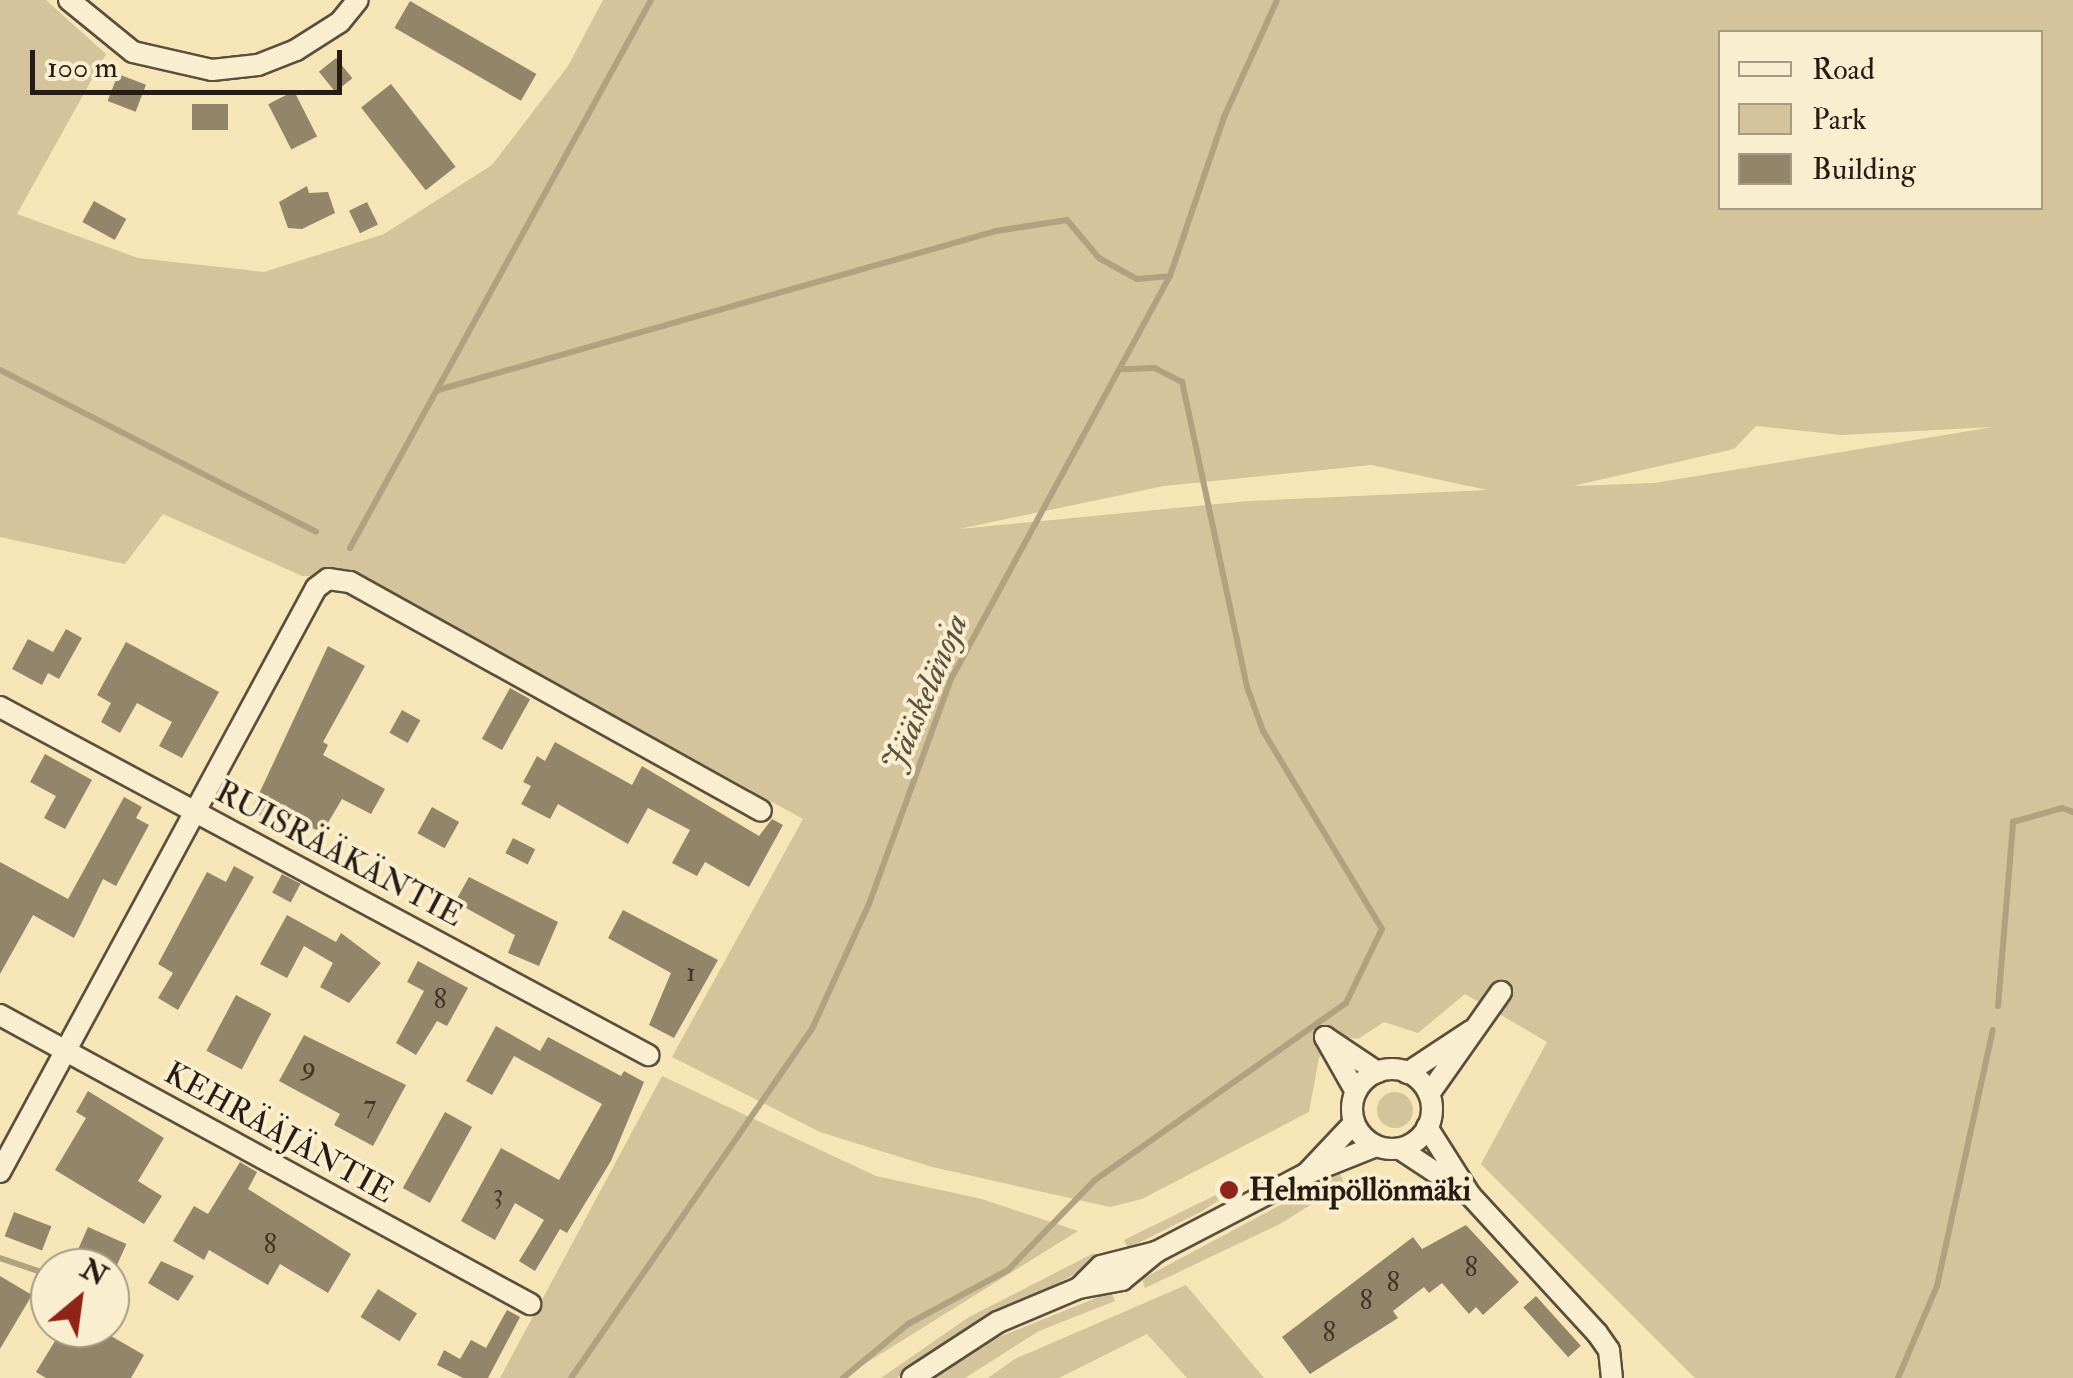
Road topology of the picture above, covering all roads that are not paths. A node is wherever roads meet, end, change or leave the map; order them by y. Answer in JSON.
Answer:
{"nodes":[{"id":1,"x":69,"y":0,"type":"edge"},
{"id":2,"x":358,"y":0,"type":"edge"},
{"id":3,"x":0,"y":707,"type":"edge"},
{"id":4,"x":761,"y":810,"type":"dead end"},
{"id":5,"x":196,"y":811,"type":"junction"},
{"id":6,"x":1501,"y":992,"type":"dead end"},
{"id":7,"x":0,"y":1015,"type":"edge"},
{"id":8,"x":1471,"y":1032,"type":"junction"},
{"id":9,"x":65,"y":1051,"type":"junction"},
{"id":10,"x":648,"y":1055,"type":"dead end"},
{"id":11,"x":1378,"y":1072,"type":"junction"},
{"id":12,"x":1407,"y":1073,"type":"junction"},
{"id":13,"x":1356,"y":1092,"type":"junction"},
{"id":14,"x":1429,"y":1094,"type":"junction"},
{"id":15,"x":1354,"y":1124,"type":"junction"},
{"id":16,"x":1428,"y":1127,"type":"junction"},
{"id":17,"x":1376,"y":1146,"type":"junction"},
{"id":18,"x":1400,"y":1148,"type":"junction"},
{"id":19,"x":0,"y":1172,"type":"edge"},
{"id":20,"x":1306,"y":1174,"type":"junction"},
{"id":21,"x":1470,"y":1194,"type":"junction"},
{"id":22,"x":530,"y":1304,"type":"dead end"},
{"id":23,"x":912,"y":1378,"type":"edge"},
{"id":24,"x":1612,"y":1378,"type":"edge"}],
"edges":[{"from":1,"to":2,"type":"street"},
{"from":3,"to":5,"type":"street","name":"RUISRÄÄKÄNTIE"},
{"from":4,"to":5,"type":"street"},
{"from":5,"to":9,"type":"street"},
{"from":5,"to":10,"type":"street","name":"RUISRÄÄKÄNTIE"},
{"from":6,"to":8,"type":"street"},
{"from":7,"to":9,"type":"street","name":"KEHRÄÄJÄNTIE"},
{"from":8,"to":12,"type":"street"},
{"from":8,"to":14,"type":"street"},
{"from":9,"to":19,"type":"street"},
{"from":9,"to":22,"type":"street","name":"KEHRÄÄJÄNTIE"},
{"from":11,"to":12,"type":"street"},
{"from":11,"to":13,"type":"street"},
{"from":11,"to":13,"type":"street"},
{"from":12,"to":14,"type":"street"},
{"from":13,"to":15,"type":"street"},
{"from":14,"to":16,"type":"street"},
{"from":15,"to":17,"type":"street"},
{"from":15,"to":20,"type":"street"},
{"from":16,"to":18,"type":"street"},
{"from":16,"to":21,"type":"street"},
{"from":17,"to":18,"type":"street"},
{"from":17,"to":20,"type":"street"},
{"from":18,"to":21,"type":"street"},
{"from":20,"to":23,"type":"street"},
{"from":21,"to":24,"type":"street"}]}
